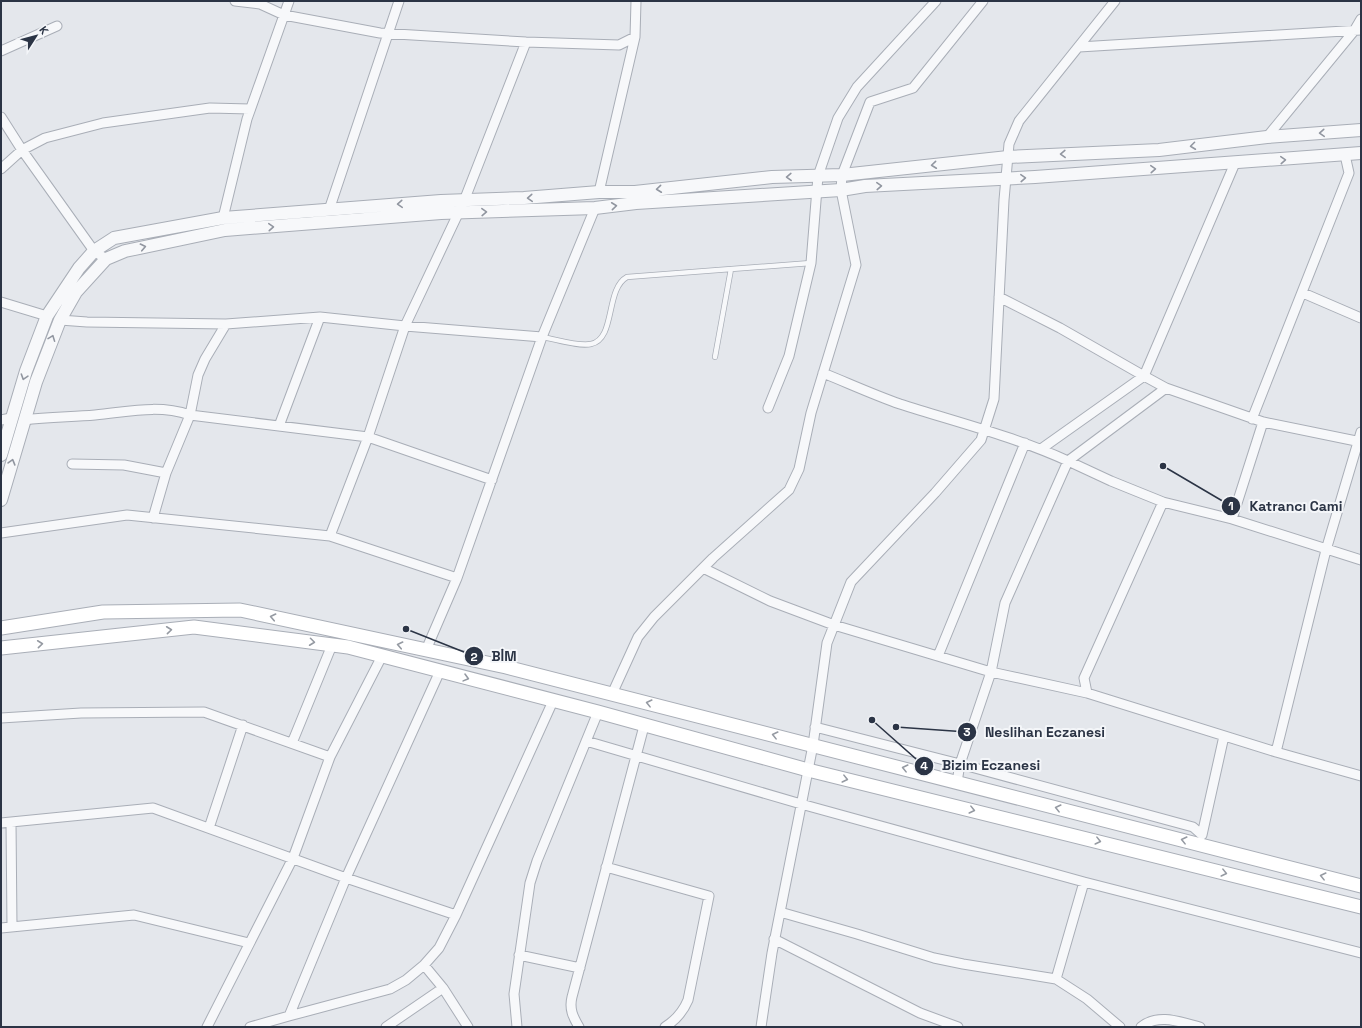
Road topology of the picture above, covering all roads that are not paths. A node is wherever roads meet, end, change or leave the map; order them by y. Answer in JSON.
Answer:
{"nodes":[{"id":1,"x":235,"y":1,"type":"edge"},
{"id":2,"x":289,"y":1,"type":"edge"},
{"id":3,"x":399,"y":1,"type":"edge"},
{"id":4,"x":636,"y":1,"type":"edge"},
{"id":5,"x":936,"y":1,"type":"edge"},
{"id":6,"x":983,"y":1,"type":"edge"},
{"id":7,"x":1115,"y":1,"type":"edge"},
{"id":8,"x":284,"y":16,"type":"junction"},
{"id":9,"x":1361,"y":19,"type":"edge"},
{"id":10,"x":57,"y":26,"type":"dead end"},
{"id":11,"x":1357,"y":31,"type":"edge"},
{"id":12,"x":388,"y":33,"type":"junction"},
{"id":13,"x":635,"y":37,"type":"junction"},
{"id":14,"x":526,"y":42,"type":"junction"},
{"id":15,"x":1080,"y":47,"type":"junction"},
{"id":16,"x":1,"y":51,"type":"edge"},
{"id":17,"x":250,"y":109,"type":"junction"},
{"id":18,"x":1,"y":117,"type":"edge"},
{"id":19,"x":1361,"y":130,"type":"edge"},
{"id":20,"x":1267,"y":137,"type":"junction"},
{"id":21,"x":22,"y":150,"type":"junction"},
{"id":22,"x":1361,"y":153,"type":"edge"},
{"id":23,"x":1345,"y":155,"type":"junction"},
{"id":24,"x":1008,"y":157,"type":"junction"},
{"id":25,"x":1235,"y":163,"type":"junction"},
{"id":26,"x":1,"y":169,"type":"edge"},
{"id":27,"x":842,"y":175,"type":"junction"},
{"id":28,"x":818,"y":176,"type":"junction"},
{"id":29,"x":1007,"y":178,"type":"junction"},
{"id":30,"x":841,"y":190,"type":"junction"},
{"id":31,"x":599,"y":192,"type":"junction"},
{"id":32,"x":818,"y":192,"type":"junction"},
{"id":33,"x":464,"y":201,"type":"junction"},
{"id":34,"x":595,"y":208,"type":"junction"},
{"id":35,"x":329,"y":210,"type":"junction"},
{"id":36,"x":458,"y":212,"type":"junction"},
{"id":37,"x":223,"y":218,"type":"junction"},
{"id":38,"x":94,"y":251,"type":"junction"},
{"id":39,"x":106,"y":259,"type":"junction"},
{"id":40,"x":811,"y":263,"type":"junction"},
{"id":41,"x":731,"y":269,"type":"junction"},
{"id":42,"x":1303,"y":294,"type":"junction"},
{"id":43,"x":999,"y":296,"type":"junction"},
{"id":44,"x":1,"y":302,"type":"edge"},
{"id":45,"x":47,"y":316,"type":"junction"},
{"id":46,"x":320,"y":317,"type":"junction"},
{"id":47,"x":1361,"y":318,"type":"edge"},
{"id":48,"x":60,"y":320,"type":"junction"},
{"id":49,"x":226,"y":324,"type":"junction"},
{"id":50,"x":404,"y":326,"type":"junction"},
{"id":51,"x":542,"y":337,"type":"junction"},
{"id":52,"x":715,"y":357,"type":"dead end"},
{"id":53,"x":823,"y":373,"type":"junction"},
{"id":54,"x":1144,"y":376,"type":"junction"},
{"id":55,"x":1166,"y":388,"type":"junction"},
{"id":56,"x":768,"y":408,"type":"dead end"},
{"id":57,"x":190,"y":415,"type":"junction"},
{"id":58,"x":6,"y":419,"type":"edge"},
{"id":59,"x":1252,"y":419,"type":"junction"},
{"id":60,"x":24,"y":420,"type":"junction"},
{"id":61,"x":1263,"y":422,"type":"junction"},
{"id":62,"x":279,"y":426,"type":"junction"},
{"id":63,"x":984,"y":429,"type":"junction"},
{"id":64,"x":368,"y":437,"type":"junction"},
{"id":65,"x":1360,"y":438,"type":"edge"},
{"id":66,"x":1025,"y":443,"type":"junction"},
{"id":67,"x":1041,"y":449,"type":"junction"},
{"id":68,"x":1,"y":455,"type":"edge"},
{"id":69,"x":1068,"y":461,"type":"junction"},
{"id":70,"x":72,"y":464,"type":"dead end"},
{"id":71,"x":166,"y":473,"type":"junction"},
{"id":72,"x":492,"y":480,"type":"junction"},
{"id":73,"x":1,"y":500,"type":"edge"},
{"id":74,"x":1163,"y":502,"type":"junction"},
{"id":75,"x":153,"y":518,"type":"junction"},
{"id":76,"x":1232,"y":519,"type":"junction"},
{"id":77,"x":1,"y":533,"type":"edge"},
{"id":78,"x":330,"y":536,"type":"junction"},
{"id":79,"x":1326,"y":550,"type":"junction"},
{"id":80,"x":1361,"y":560,"type":"edge"},
{"id":81,"x":703,"y":568,"type":"junction"},
{"id":82,"x":457,"y":578,"type":"junction"},
{"id":83,"x":834,"y":625,"type":"junction"},
{"id":84,"x":1,"y":628,"type":"edge"},
{"id":85,"x":332,"y":644,"type":"junction"},
{"id":86,"x":1,"y":648,"type":"edge"},
{"id":87,"x":426,"y":650,"type":"junction"},
{"id":88,"x":382,"y":656,"type":"junction"},
{"id":89,"x":938,"y":656,"type":"junction"},
{"id":90,"x":440,"y":671,"type":"junction"},
{"id":91,"x":992,"y":672,"type":"junction"},
{"id":92,"x":1087,"y":693,"type":"junction"},
{"id":93,"x":612,"y":694,"type":"junction"},
{"id":94,"x":552,"y":701,"type":"junction"},
{"id":95,"x":598,"y":712,"type":"junction"},
{"id":96,"x":1,"y":718,"type":"edge"},
{"id":97,"x":243,"y":726,"type":"junction"},
{"id":98,"x":644,"y":726,"type":"junction"},
{"id":99,"x":815,"y":726,"type":"junction"},
{"id":100,"x":1224,"y":736,"type":"junction"},
{"id":101,"x":586,"y":741,"type":"junction"},
{"id":102,"x":292,"y":743,"type":"junction"},
{"id":103,"x":813,"y":745,"type":"junction"},
{"id":104,"x":1276,"y":752,"type":"junction"},
{"id":105,"x":636,"y":756,"type":"junction"},
{"id":106,"x":330,"y":757,"type":"junction"},
{"id":107,"x":960,"y":764,"type":"junction"},
{"id":108,"x":808,"y":770,"type":"junction"},
{"id":109,"x":1361,"y":776,"type":"edge"},
{"id":110,"x":957,"y":782,"type":"junction"},
{"id":111,"x":801,"y":804,"type":"junction"},
{"id":112,"x":11,"y":822,"type":"junction"},
{"id":113,"x":1,"y":823,"type":"edge"},
{"id":114,"x":209,"y":828,"type":"junction"},
{"id":115,"x":293,"y":858,"type":"junction"},
{"id":116,"x":606,"y":867,"type":"junction"},
{"id":117,"x":346,"y":878,"type":"junction"},
{"id":118,"x":1084,"y":882,"type":"junction"},
{"id":119,"x":1361,"y":886,"type":"edge"},
{"id":120,"x":1361,"y":907,"type":"edge"},
{"id":121,"x":780,"y":912,"type":"junction"},
{"id":122,"x":456,"y":915,"type":"junction"},
{"id":123,"x":12,"y":927,"type":"junction"},
{"id":124,"x":1,"y":928,"type":"edge"},
{"id":125,"x":774,"y":939,"type":"junction"},
{"id":126,"x":249,"y":943,"type":"junction"},
{"id":127,"x":1361,"y":953,"type":"edge"},
{"id":128,"x":519,"y":955,"type":"junction"},
{"id":129,"x":424,"y":965,"type":"junction"},
{"id":130,"x":580,"y":968,"type":"junction"},
{"id":131,"x":1056,"y":979,"type":"junction"},
{"id":132,"x":443,"y":988,"type":"junction"},
{"id":133,"x":289,"y":1016,"type":"junction"},
{"id":134,"x":207,"y":1027,"type":"edge"},
{"id":135,"x":250,"y":1027,"type":"edge"},
{"id":136,"x":386,"y":1027,"type":"edge"},
{"id":137,"x":468,"y":1027,"type":"edge"},
{"id":138,"x":517,"y":1027,"type":"edge"},
{"id":139,"x":579,"y":1027,"type":"edge"},
{"id":140,"x":665,"y":1027,"type":"edge"},
{"id":141,"x":761,"y":1027,"type":"edge"},
{"id":142,"x":958,"y":1027,"type":"edge"},
{"id":143,"x":1120,"y":1027,"type":"edge"},
{"id":144,"x":1141,"y":1027,"type":"edge"},
{"id":145,"x":1200,"y":1027,"type":"edge"}],
"edges":[{"from":1,"to":8,"type":"street"},
{"from":2,"to":8,"type":"street"},
{"from":3,"to":12,"type":"street"},
{"from":4,"to":13,"type":"street"},
{"from":5,"to":28,"type":"street"},
{"from":6,"to":27,"type":"street"},
{"from":7,"to":15,"type":"street"},
{"from":8,"to":12,"type":"street"},
{"from":8,"to":17,"type":"street"},
{"from":9,"to":11,"type":"street"},
{"from":10,"to":16,"type":"street"},
{"from":11,"to":15,"type":"street"},
{"from":11,"to":20,"type":"street"},
{"from":12,"to":14,"type":"street"},
{"from":12,"to":35,"type":"street"},
{"from":13,"to":14,"type":"street"},
{"from":13,"to":31,"type":"street"},
{"from":14,"to":33,"type":"street"},
{"from":15,"to":24,"type":"street"},
{"from":17,"to":21,"type":"street"},
{"from":17,"to":37,"type":"street"},
{"from":18,"to":21,"type":"street"},
{"from":19,"to":20,"type":"street","one_way":true},
{"from":20,"to":24,"type":"street","one_way":true},
{"from":21,"to":26,"type":"street"},
{"from":21,"to":38,"type":"street"},
{"from":22,"to":23,"type":"street"},
{"from":25,"to":23,"type":"street","one_way":true},
{"from":23,"to":42,"type":"street"},
{"from":24,"to":27,"type":"street","one_way":true},
{"from":24,"to":29,"type":"street"},
{"from":29,"to":25,"type":"street","one_way":true},
{"from":25,"to":54,"type":"street"},
{"from":27,"to":28,"type":"street"},
{"from":27,"to":30,"type":"street"},
{"from":28,"to":31,"type":"street","one_way":true},
{"from":28,"to":32,"type":"street"},
{"from":30,"to":29,"type":"street","one_way":true},
{"from":29,"to":43,"type":"street"},
{"from":30,"to":32,"type":"street"},
{"from":30,"to":53,"type":"street"},
{"from":31,"to":33,"type":"street","one_way":true},
{"from":34,"to":32,"type":"street","one_way":true},
{"from":32,"to":40,"type":"street"},
{"from":33,"to":35,"type":"street","one_way":true},
{"from":33,"to":36,"type":"street"},
{"from":36,"to":34,"type":"street","one_way":true},
{"from":34,"to":51,"type":"street"},
{"from":35,"to":37,"type":"street"},
{"from":39,"to":36,"type":"street","one_way":true},
{"from":36,"to":50,"type":"street"},
{"from":37,"to":38,"type":"street"},
{"from":38,"to":39,"type":"street"},
{"from":38,"to":45,"type":"street"},
{"from":39,"to":48,"type":"street"},
{"from":40,"to":41,"type":"lane"},
{"from":40,"to":56,"type":"street"},
{"from":41,"to":51,"type":"lane"},
{"from":41,"to":52,"type":"lane"},
{"from":42,"to":47,"type":"street"},
{"from":42,"to":59,"type":"street"},
{"from":43,"to":54,"type":"street"},
{"from":43,"to":63,"type":"street"},
{"from":44,"to":45,"type":"street"},
{"from":45,"to":58,"type":"street","one_way":true},
{"from":46,"to":49,"type":"street"},
{"from":46,"to":50,"type":"street"},
{"from":46,"to":62,"type":"street"},
{"from":48,"to":49,"type":"street"},
{"from":60,"to":48,"type":"street","one_way":true},
{"from":49,"to":57,"type":"street"},
{"from":50,"to":51,"type":"street"},
{"from":50,"to":64,"type":"street"},
{"from":51,"to":72,"type":"street"},
{"from":53,"to":63,"type":"street"},
{"from":53,"to":81,"type":"street"},
{"from":54,"to":55,"type":"street"},
{"from":54,"to":67,"type":"street"},
{"from":55,"to":59,"type":"street"},
{"from":55,"to":69,"type":"street"},
{"from":57,"to":60,"type":"street"},
{"from":57,"to":62,"type":"street"},
{"from":57,"to":71,"type":"street"},
{"from":58,"to":68,"type":"street"},
{"from":59,"to":61,"type":"street"},
{"from":73,"to":60,"type":"street","one_way":true},
{"from":61,"to":65,"type":"street"},
{"from":61,"to":76,"type":"street"},
{"from":62,"to":64,"type":"street"},
{"from":63,"to":66,"type":"street"},
{"from":63,"to":83,"type":"street"},
{"from":64,"to":72,"type":"street"},
{"from":64,"to":78,"type":"street"},
{"from":65,"to":79,"type":"street"},
{"from":66,"to":67,"type":"street"},
{"from":66,"to":89,"type":"street"},
{"from":67,"to":69,"type":"street"},
{"from":69,"to":74,"type":"street"},
{"from":69,"to":91,"type":"street"},
{"from":70,"to":71,"type":"street"},
{"from":71,"to":75,"type":"street"},
{"from":72,"to":82,"type":"street"},
{"from":74,"to":76,"type":"street"},
{"from":74,"to":92,"type":"street"},
{"from":75,"to":77,"type":"street"},
{"from":75,"to":78,"type":"street"},
{"from":76,"to":79,"type":"street"},
{"from":78,"to":82,"type":"street"},
{"from":79,"to":80,"type":"street"},
{"from":79,"to":104,"type":"street"},
{"from":81,"to":83,"type":"street"},
{"from":81,"to":93,"type":"street"},
{"from":82,"to":87,"type":"street"},
{"from":83,"to":89,"type":"street"},
{"from":83,"to":99,"type":"street"},
{"from":87,"to":84,"type":"main road","one_way":true},
{"from":86,"to":85,"type":"main road","one_way":true},
{"from":85,"to":88,"type":"main road"},
{"from":85,"to":102,"type":"street"},
{"from":87,"to":93,"type":"main road"},
{"from":88,"to":90,"type":"main road"},
{"from":88,"to":106,"type":"street"},
{"from":89,"to":91,"type":"street"},
{"from":90,"to":94,"type":"main road","one_way":true},
{"from":90,"to":117,"type":"street"},
{"from":91,"to":92,"type":"street"},
{"from":91,"to":107,"type":"street"},
{"from":92,"to":100,"type":"street"},
{"from":103,"to":93,"type":"main road","one_way":true},
{"from":94,"to":95,"type":"main road"},
{"from":94,"to":122,"type":"street"},
{"from":95,"to":98,"type":"main road"},
{"from":95,"to":101,"type":"street"},
{"from":96,"to":97,"type":"street"},
{"from":97,"to":102,"type":"street"},
{"from":97,"to":114,"type":"street"},
{"from":98,"to":105,"type":"street"},
{"from":98,"to":108,"type":"main road"},
{"from":99,"to":103,"type":"street"},
{"from":99,"to":107,"type":"street"},
{"from":100,"to":104,"type":"street"},
{"from":100,"to":107,"type":"street"},
{"from":101,"to":105,"type":"street"},
{"from":101,"to":128,"type":"street"},
{"from":102,"to":106,"type":"street"},
{"from":103,"to":108,"type":"street"},
{"from":110,"to":103,"type":"main road","one_way":true},
{"from":104,"to":109,"type":"street"},
{"from":105,"to":111,"type":"street"},
{"from":105,"to":116,"type":"street"},
{"from":106,"to":115,"type":"street"},
{"from":107,"to":110,"type":"street"},
{"from":108,"to":111,"type":"street"},
{"from":108,"to":120,"type":"main road","one_way":true},
{"from":119,"to":110,"type":"main road","one_way":true},
{"from":111,"to":118,"type":"street"},
{"from":111,"to":121,"type":"street"},
{"from":112,"to":113,"type":"street"},
{"from":112,"to":114,"type":"street"},
{"from":112,"to":123,"type":"street"},
{"from":114,"to":115,"type":"street"},
{"from":115,"to":117,"type":"street"},
{"from":115,"to":126,"type":"street"},
{"from":116,"to":130,"type":"street"},
{"from":116,"to":140,"type":"street"},
{"from":117,"to":122,"type":"street"},
{"from":117,"to":133,"type":"street"},
{"from":118,"to":127,"type":"street"},
{"from":118,"to":131,"type":"street"},
{"from":121,"to":125,"type":"street"},
{"from":121,"to":131,"type":"street"},
{"from":122,"to":129,"type":"street"},
{"from":123,"to":124,"type":"street"},
{"from":123,"to":126,"type":"street"},
{"from":125,"to":141,"type":"street"},
{"from":125,"to":142,"type":"street"},
{"from":126,"to":134,"type":"street"},
{"from":128,"to":130,"type":"street"},
{"from":128,"to":138,"type":"street"},
{"from":129,"to":132,"type":"street"},
{"from":129,"to":133,"type":"street"},
{"from":130,"to":139,"type":"street"},
{"from":131,"to":143,"type":"street"},
{"from":132,"to":136,"type":"street"},
{"from":132,"to":137,"type":"street"},
{"from":133,"to":135,"type":"street"},
{"from":144,"to":145,"type":"street"}]}
